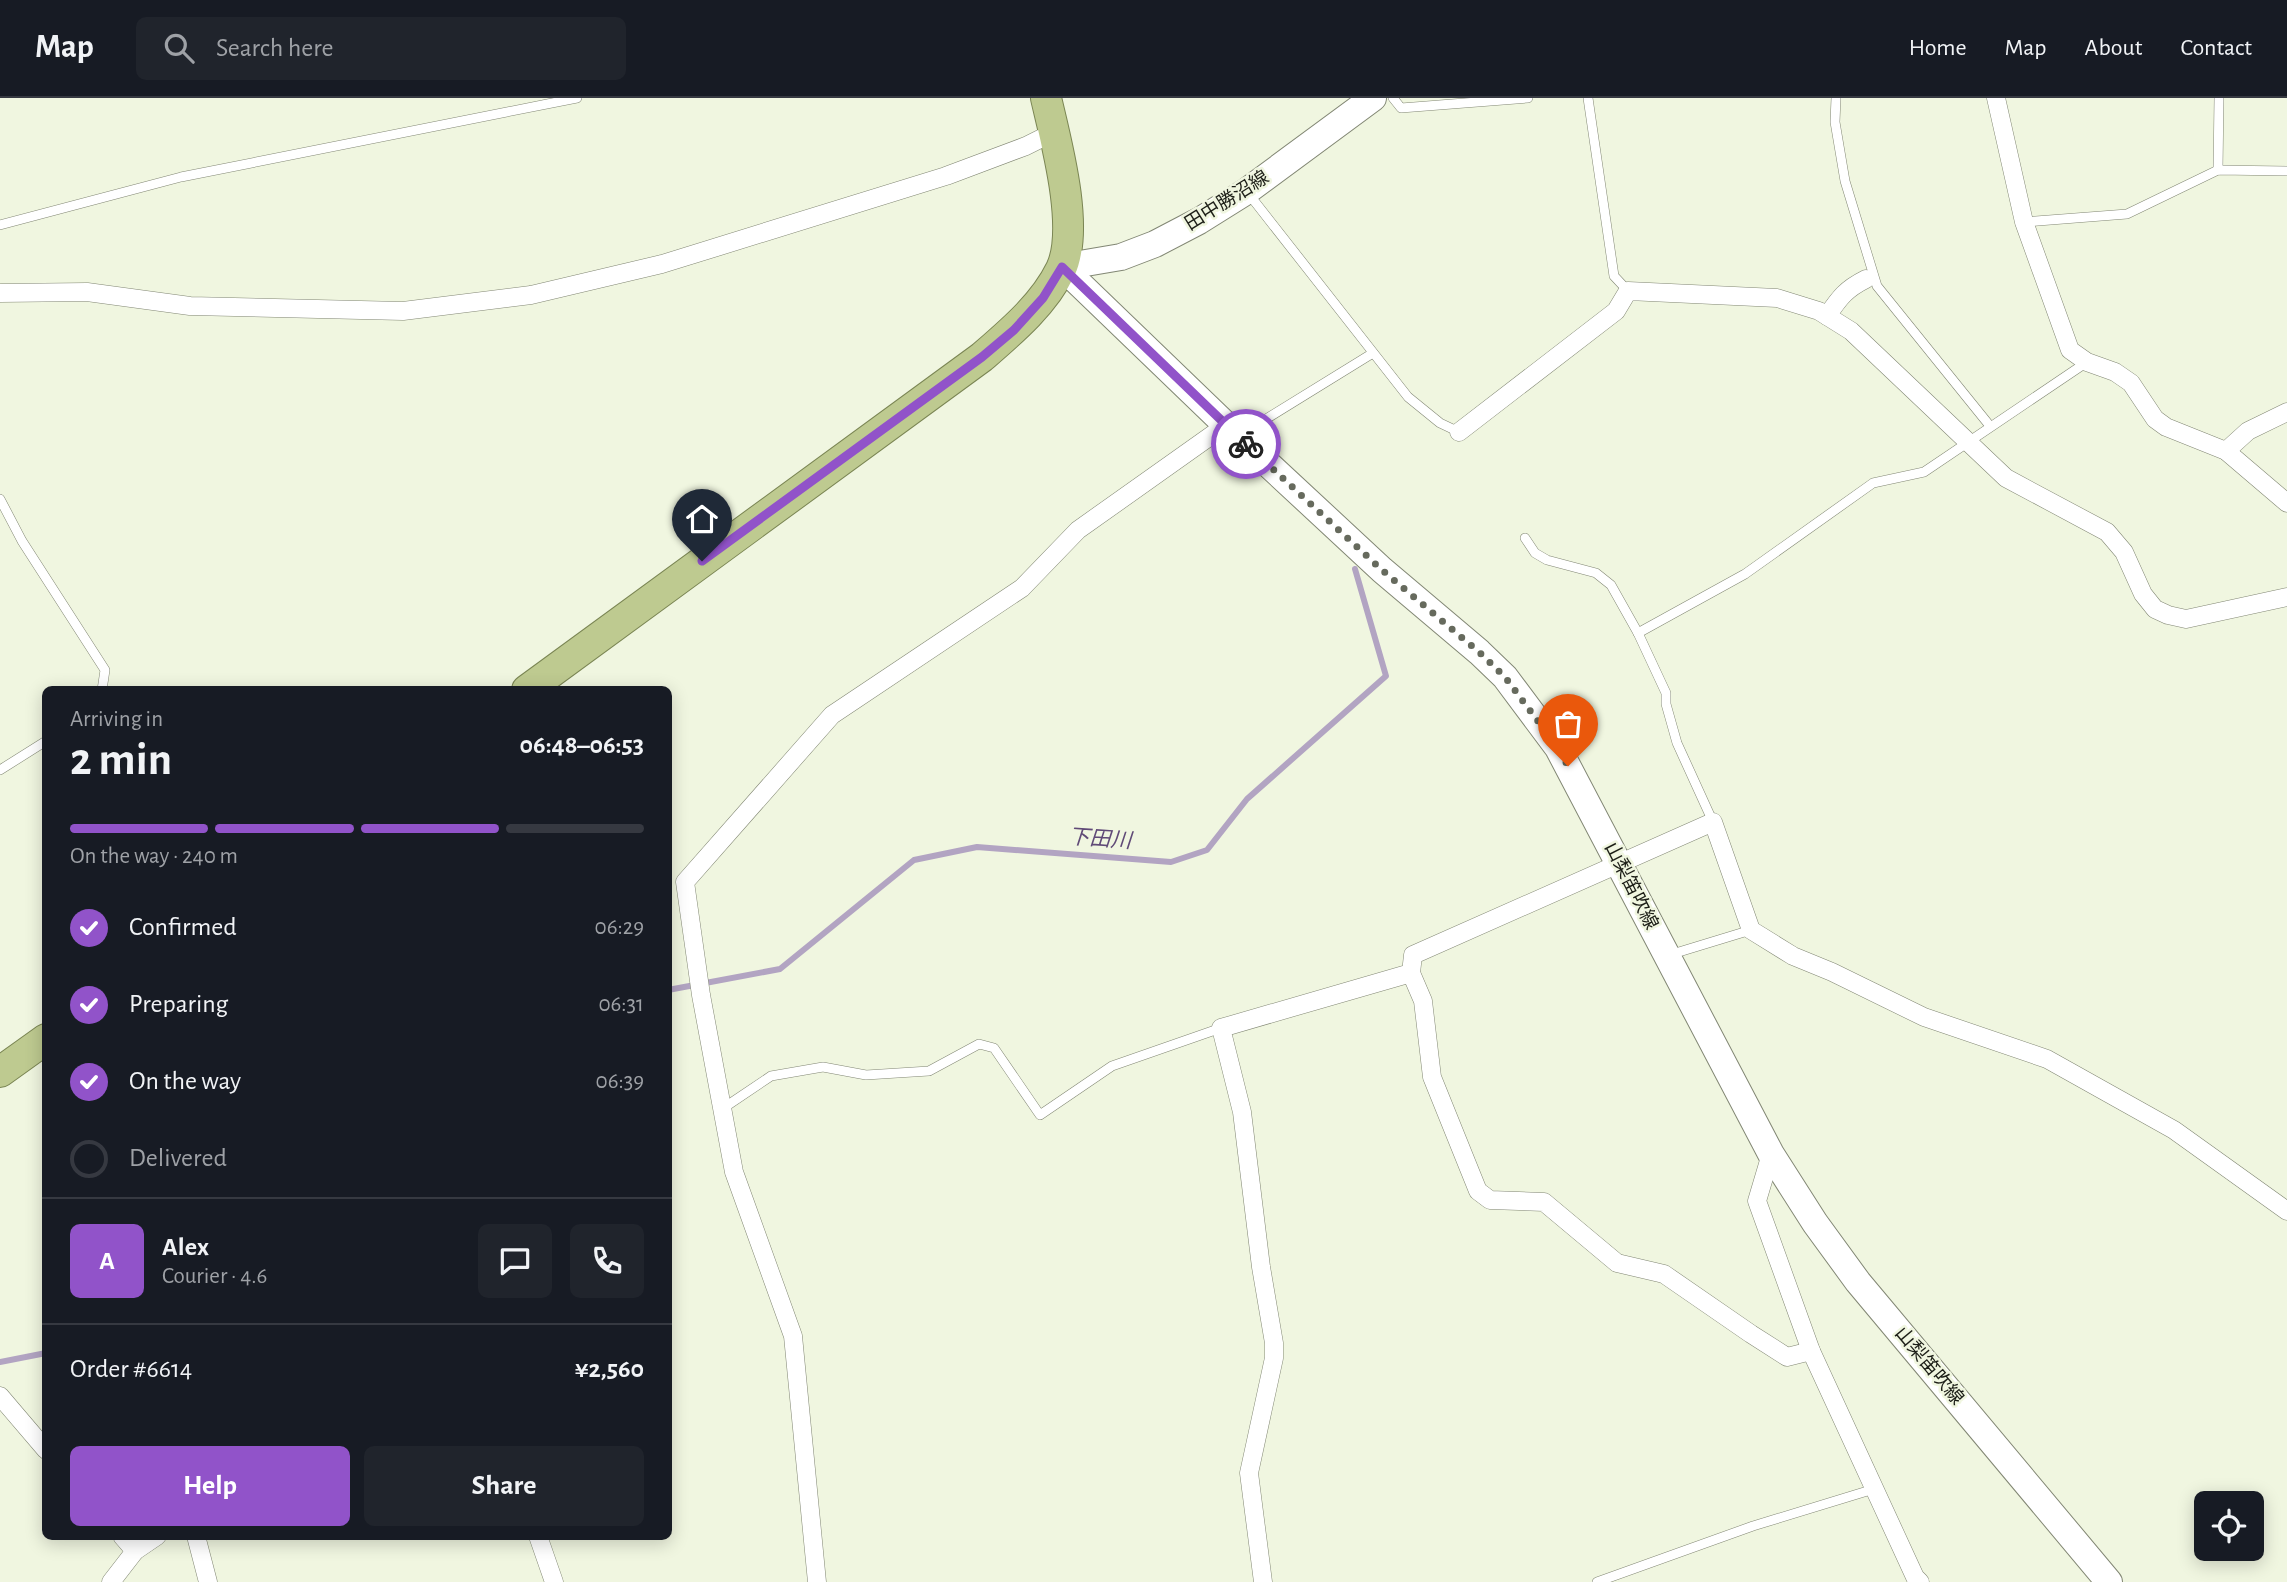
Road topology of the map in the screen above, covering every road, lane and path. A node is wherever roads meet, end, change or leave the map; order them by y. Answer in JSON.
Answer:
{"nodes":[{"id":1,"x":577,"y":98,"type":"edge"},
{"id":2,"x":1046,"y":98,"type":"edge"},
{"id":3,"x":1373,"y":98,"type":"edge"},
{"id":4,"x":1393,"y":98,"type":"edge"},
{"id":5,"x":1528,"y":98,"type":"edge"},
{"id":6,"x":1588,"y":98,"type":"edge"},
{"id":7,"x":1836,"y":98,"type":"edge"},
{"id":8,"x":1996,"y":98,"type":"edge"},
{"id":9,"x":2219,"y":98,"type":"edge"},
{"id":10,"x":1054,"y":132,"type":"junction"},
{"id":11,"x":2218,"y":170,"type":"junction"},
{"id":12,"x":2287,"y":171,"type":"edge"},
{"id":13,"x":1247,"y":191,"type":"junction"},
{"id":14,"x":2024,"y":222,"type":"junction"},
{"id":15,"x":0,"y":225,"type":"edge"},
{"id":16,"x":1062,"y":267,"type":"junction"},
{"id":17,"x":1870,"y":278,"type":"junction"},
{"id":18,"x":1628,"y":291,"type":"junction"},
{"id":19,"x":0,"y":293,"type":"edge"},
{"id":20,"x":1827,"y":316,"type":"junction"},
{"id":21,"x":1373,"y":353,"type":"junction"},
{"id":22,"x":2087,"y":362,"type":"junction"},
{"id":23,"x":2287,"y":412,"type":"edge"},
{"id":24,"x":1990,"y":426,"type":"junction"},
{"id":25,"x":1232,"y":431,"type":"junction"},
{"id":26,"x":1459,"y":432,"type":"joint"},
{"id":27,"x":1967,"y":442,"type":"junction"},
{"id":28,"x":2226,"y":451,"type":"junction"},
{"id":29,"x":0,"y":499,"type":"edge"},
{"id":30,"x":2287,"y":503,"type":"edge"},
{"id":31,"x":1525,"y":538,"type":"dead end"},
{"id":32,"x":2287,"y":597,"type":"edge"},
{"id":33,"x":1638,"y":633,"type":"junction"},
{"id":34,"x":103,"y":686,"type":"edge"},
{"id":35,"x":532,"y":686,"type":"edge"},
{"id":36,"x":42,"y":744,"type":"edge"},
{"id":37,"x":0,"y":770,"type":"edge"},
{"id":38,"x":1713,"y":822,"type":"junction"},
{"id":39,"x":1620,"y":865,"type":"junction"},
{"id":40,"x":1751,"y":930,"type":"junction"},
{"id":41,"x":1667,"y":956,"type":"junction"},
{"id":42,"x":1410,"y":973,"type":"junction"},
{"id":43,"x":1221,"y":1028,"type":"junction"},
{"id":44,"x":42,"y":1042,"type":"edge"},
{"id":45,"x":0,"y":1072,"type":"edge"},
{"id":46,"x":722,"y":1109,"type":"junction"},
{"id":47,"x":1772,"y":1154,"type":"junction"},
{"id":48,"x":2287,"y":1211,"type":"edge"},
{"id":49,"x":1811,"y":1351,"type":"junction"},
{"id":50,"x":0,"y":1396,"type":"edge"},
{"id":51,"x":42,"y":1445,"type":"edge"},
{"id":52,"x":1874,"y":1489,"type":"junction"},
{"id":53,"x":125,"y":1540,"type":"edge"},
{"id":54,"x":151,"y":1540,"type":"edge"},
{"id":55,"x":197,"y":1540,"type":"edge"},
{"id":56,"x":539,"y":1540,"type":"edge"},
{"id":57,"x":135,"y":1551,"type":"junction"},
{"id":58,"x":111,"y":1582,"type":"edge"},
{"id":59,"x":208,"y":1582,"type":"edge"},
{"id":60,"x":554,"y":1582,"type":"edge"},
{"id":61,"x":817,"y":1582,"type":"edge"},
{"id":62,"x":1264,"y":1582,"type":"edge"},
{"id":63,"x":1597,"y":1582,"type":"edge"},
{"id":64,"x":1920,"y":1582,"type":"edge"},
{"id":65,"x":2109,"y":1582,"type":"edge"}],
"edges":[{"from":1,"to":15,"type":"lane"},
{"from":2,"to":10,"type":"highway"},
{"from":3,"to":13,"type":"main road","name":"田中勝沼線"},
{"from":4,"to":5,"type":"lane"},
{"from":6,"to":18,"type":"lane"},
{"from":7,"to":17,"type":"lane"},
{"from":8,"to":14,"type":"street"},
{"from":9,"to":11,"type":"lane"},
{"from":10,"to":16,"type":"highway"},
{"from":10,"to":19,"type":"street"},
{"from":11,"to":12,"type":"lane"},
{"from":11,"to":14,"type":"lane"},
{"from":13,"to":16,"type":"main road","name":"田中勝沼線"},
{"from":13,"to":21,"type":"lane"},
{"from":14,"to":22,"type":"street"},
{"from":16,"to":25,"type":"main road","name":"山梨笛吹線"},
{"from":16,"to":35,"type":"highway"},
{"from":17,"to":20,"type":"street"},
{"from":17,"to":24,"type":"lane"},
{"from":18,"to":20,"type":"street"},
{"from":18,"to":26,"type":"street"},
{"from":20,"to":27,"type":"street"},
{"from":21,"to":25,"type":"lane"},
{"from":21,"to":26,"type":"lane"},
{"from":22,"to":24,"type":"lane"},
{"from":22,"to":28,"type":"street"},
{"from":23,"to":28,"type":"street"},
{"from":24,"to":27,"type":"lane"},
{"from":25,"to":39,"type":"main road","name":"山梨笛吹線"},
{"from":25,"to":46,"type":"street"},
{"from":27,"to":32,"type":"street"},
{"from":27,"to":33,"type":"lane"},
{"from":28,"to":30,"type":"street"},
{"from":29,"to":34,"type":"lane"},
{"from":31,"to":33,"type":"lane"},
{"from":33,"to":38,"type":"lane"},
{"from":36,"to":37,"type":"lane"},
{"from":38,"to":39,"type":"street"},
{"from":38,"to":40,"type":"street"},
{"from":39,"to":41,"type":"main road","name":"山梨笛吹線"},
{"from":39,"to":42,"type":"street"},
{"from":40,"to":41,"type":"lane"},
{"from":40,"to":48,"type":"street"},
{"from":41,"to":47,"type":"main road","name":"山梨笛吹線"},
{"from":42,"to":43,"type":"street"},
{"from":42,"to":49,"type":"street"},
{"from":43,"to":46,"type":"lane"},
{"from":43,"to":62,"type":"street"},
{"from":44,"to":45,"type":"highway"},
{"from":46,"to":61,"type":"street"},
{"from":47,"to":49,"type":"street"},
{"from":47,"to":65,"type":"main road","name":"山梨笛吹線"},
{"from":49,"to":52,"type":"street"},
{"from":50,"to":51,"type":"street"},
{"from":52,"to":63,"type":"lane"},
{"from":52,"to":64,"type":"street"},
{"from":53,"to":57,"type":"street"},
{"from":54,"to":57,"type":"street"},
{"from":55,"to":59,"type":"street"},
{"from":56,"to":60,"type":"street"},
{"from":57,"to":58,"type":"street"}]}
